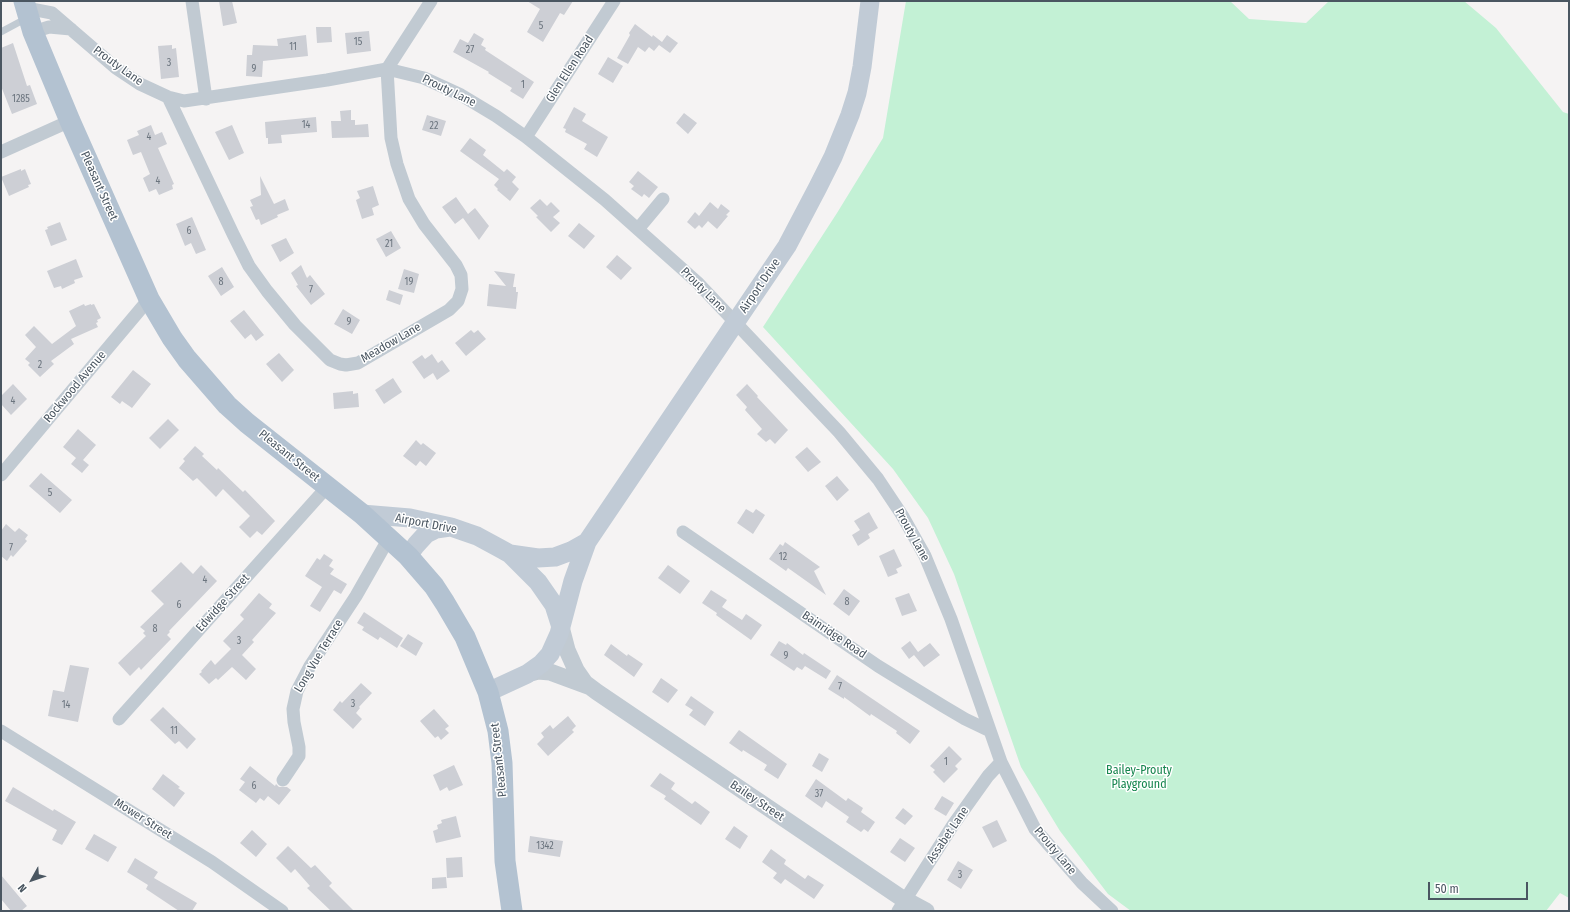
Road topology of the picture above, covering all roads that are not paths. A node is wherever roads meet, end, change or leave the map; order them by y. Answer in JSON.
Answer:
{"nodes":[{"id":1,"x":192,"y":1,"type":"edge"},
{"id":2,"x":431,"y":1,"type":"edge"},
{"id":3,"x":614,"y":1,"type":"edge"},
{"id":4,"x":870,"y":1,"type":"edge"},
{"id":5,"x":28,"y":15,"type":"edge"},
{"id":6,"x":71,"y":29,"type":"junction"},
{"id":7,"x":1,"y":32,"type":"edge"},
{"id":8,"x":387,"y":69,"type":"junction"},
{"id":9,"x":168,"y":96,"type":"junction"},
{"id":10,"x":206,"y":99,"type":"junction"},
{"id":11,"x":70,"y":121,"type":"junction"},
{"id":12,"x":526,"y":138,"type":"junction"},
{"id":13,"x":2,"y":149,"type":"edge"},
{"id":14,"x":663,"y":199,"type":"dead end"},
{"id":15,"x":638,"y":229,"type":"junction"},
{"id":16,"x":149,"y":299,"type":"junction"},
{"id":17,"x":736,"y":322,"type":"junction"},
{"id":18,"x":1,"y":475,"type":"edge"},
{"id":19,"x":327,"y":487,"type":"junction"},
{"id":20,"x":362,"y":514,"type":"junction"},
{"id":21,"x":451,"y":526,"type":"junction"},
{"id":22,"x":683,"y":532,"type":"dead end"},
{"id":23,"x":390,"y":538,"type":"junction"},
{"id":24,"x":587,"y":542,"type":"junction"},
{"id":25,"x":510,"y":554,"type":"junction"},
{"id":26,"x":408,"y":556,"type":"junction"},
{"id":27,"x":561,"y":627,"type":"junction"},
{"id":28,"x":527,"y":674,"type":"junction"},
{"id":29,"x":591,"y":687,"type":"junction"},
{"id":30,"x":488,"y":692,"type":"junction"},
{"id":31,"x":119,"y":719,"type":"dead end"},
{"id":32,"x":1,"y":731,"type":"edge"},
{"id":33,"x":990,"y":731,"type":"junction"},
{"id":34,"x":1001,"y":762,"type":"junction"},
{"id":35,"x":283,"y":780,"type":"dead end"},
{"id":36,"x":902,"y":905,"type":"edge"},
{"id":37,"x":282,"y":911,"type":"edge"},
{"id":38,"x":512,"y":911,"type":"edge"},
{"id":39,"x":926,"y":911,"type":"edge"},
{"id":40,"x":1112,"y":911,"type":"edge"}],
"edges":[{"from":1,"to":10,"type":"street"},
{"from":2,"to":8,"type":"street"},
{"from":3,"to":12,"type":"street","name":"Glen Ellen Road"},
{"from":4,"to":17,"type":"main road","name":"Airport Drive"},
{"from":5,"to":6,"type":"street"},
{"from":5,"to":6,"type":"street","name":"Prouty Lane"},
{"from":5,"to":7,"type":"lane"},
{"from":5,"to":11,"type":"main road","name":"Pleasant Street"},
{"from":6,"to":9,"type":"street","name":"Prouty Lane"},
{"from":8,"to":9,"type":"street","name":"Meadow Lane"},
{"from":8,"to":10,"type":"street","name":"Prouty Lane"},
{"from":8,"to":12,"type":"street","name":"Prouty Lane"},
{"from":9,"to":10,"type":"street","name":"Prouty Lane"},
{"from":11,"to":13,"type":"street"},
{"from":11,"to":16,"type":"main road","name":"Pleasant Street"},
{"from":12,"to":15,"type":"street","name":"Prouty Lane"},
{"from":14,"to":15,"type":"street"},
{"from":15,"to":17,"type":"street","name":"Prouty Lane"},
{"from":16,"to":18,"type":"street","name":"Rockwood Avenue"},
{"from":16,"to":19,"type":"main road","name":"Pleasant Street"},
{"from":17,"to":24,"type":"main road","name":"Airport Drive"},
{"from":17,"to":33,"type":"street","name":"Prouty Lane"},
{"from":19,"to":20,"type":"main road","name":"Pleasant Street"},
{"from":19,"to":31,"type":"street","name":"Edwidge Street"},
{"from":20,"to":21,"type":"main road","name":"Airport Drive"},
{"from":20,"to":23,"type":"main road","name":"Pleasant Street"},
{"from":21,"to":25,"type":"main road","name":"Airport Drive"},
{"from":21,"to":26,"type":"main road"},
{"from":22,"to":33,"type":"street","name":"Bainridge Road"},
{"from":23,"to":26,"type":"main road","name":"Pleasant Street"},
{"from":23,"to":35,"type":"street","name":"Long Vue Terrace"},
{"from":24,"to":25,"type":"main road","name":"Airport Drive"},
{"from":24,"to":27,"type":"main road","name":"Airport Drive"},
{"from":25,"to":27,"type":"main road","name":"Airport Drive"},
{"from":26,"to":30,"type":"main road","name":"Pleasant Street"},
{"from":27,"to":28,"type":"main road","name":"Airport Drive"},
{"from":27,"to":29,"type":"street","name":"Bailey Street"},
{"from":28,"to":29,"type":"street","name":"Bailey Street"},
{"from":28,"to":30,"type":"main road","name":"Bailey Street"},
{"from":29,"to":36,"type":"street","name":"Bailey Street"},
{"from":30,"to":38,"type":"main road","name":"Pleasant Street"},
{"from":32,"to":37,"type":"street","name":"Mower Street"},
{"from":33,"to":34,"type":"street","name":"Prouty Lane"},
{"from":34,"to":36,"type":"street","name":"Assabet Lane"},
{"from":34,"to":40,"type":"street","name":"Prouty Lane"},
{"from":36,"to":39,"type":"street","name":"Bailey Street"}]}
